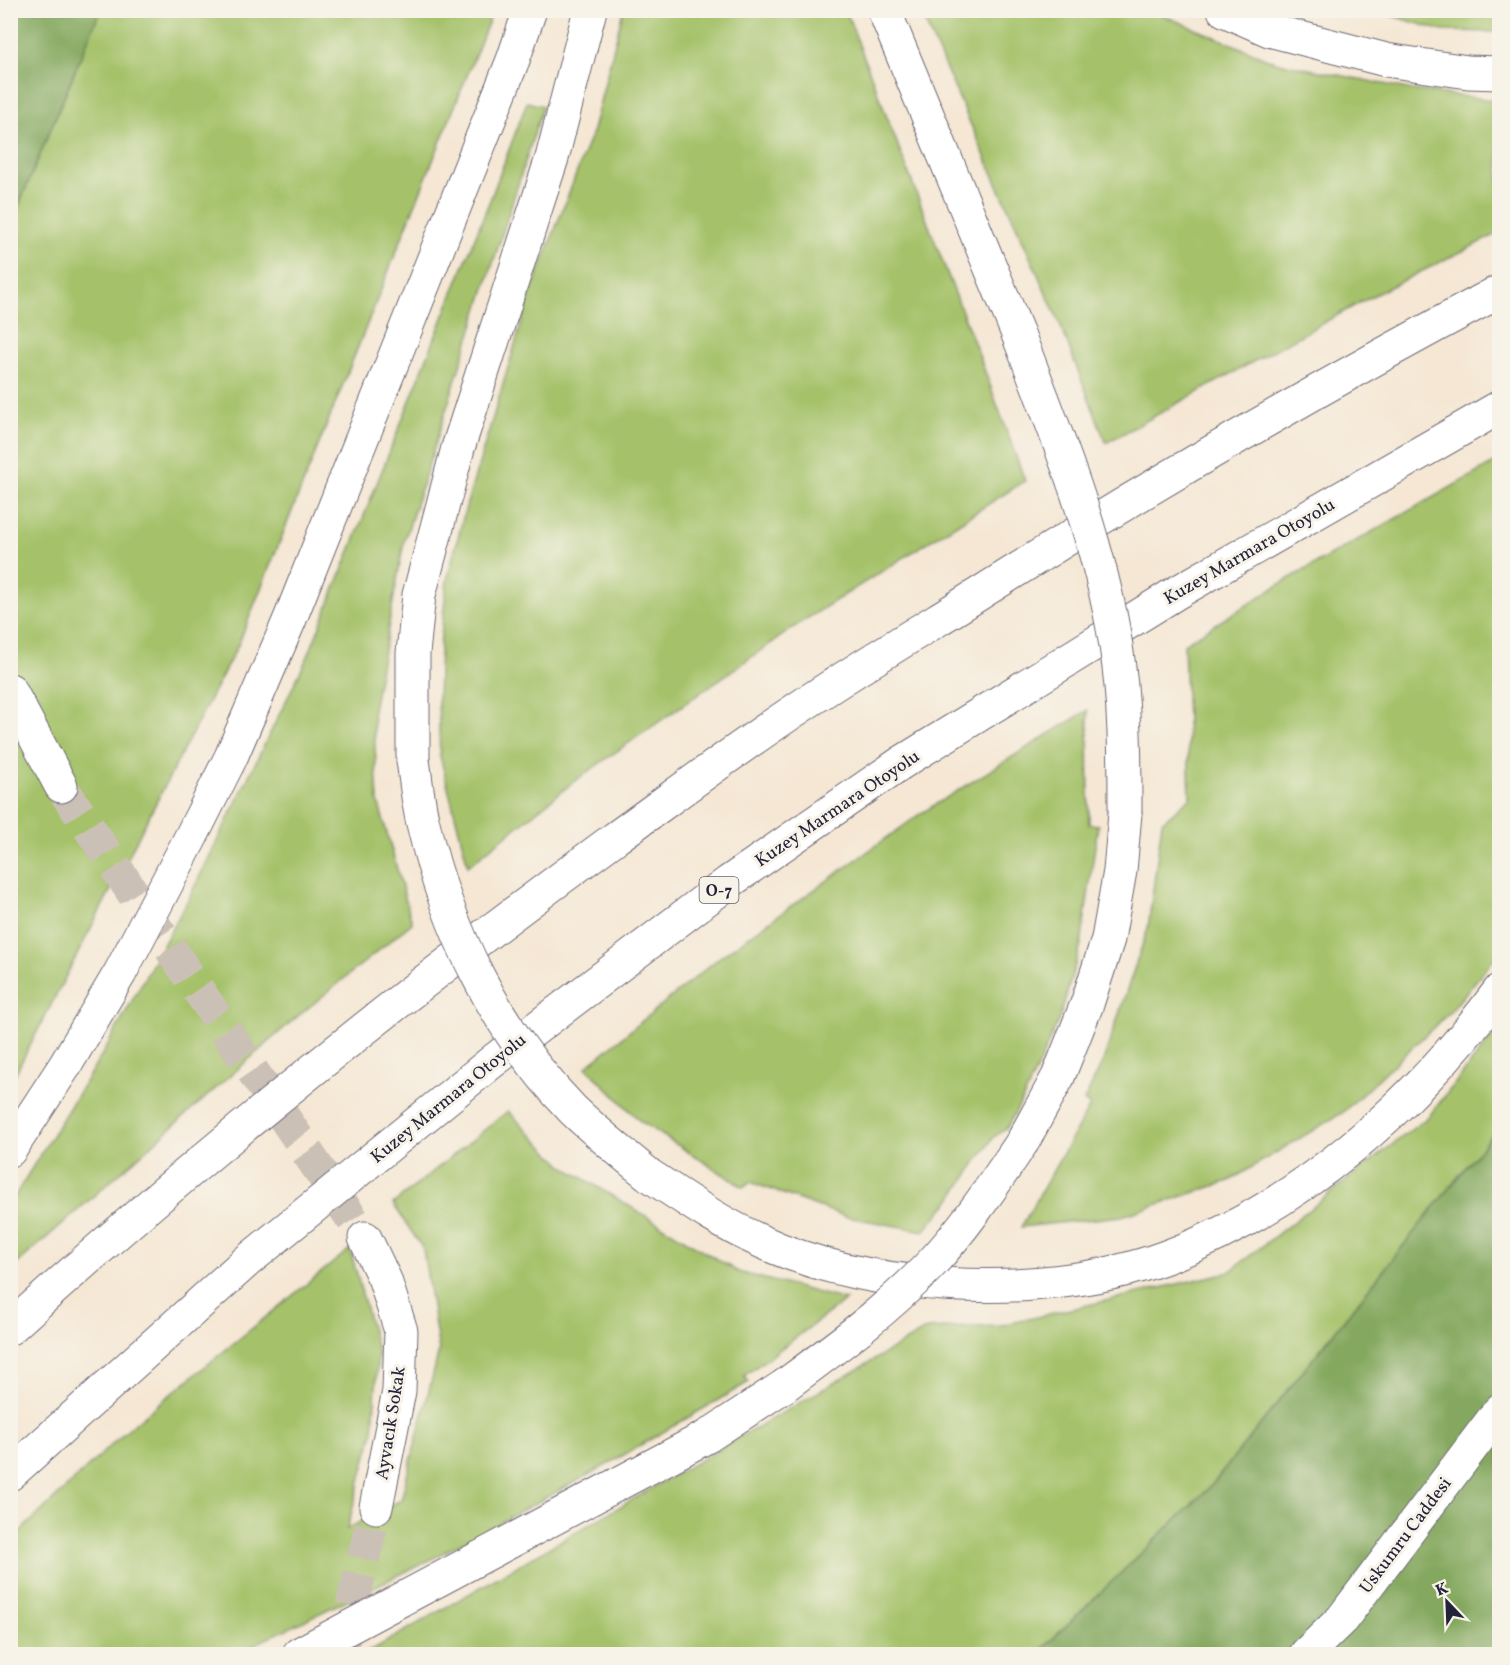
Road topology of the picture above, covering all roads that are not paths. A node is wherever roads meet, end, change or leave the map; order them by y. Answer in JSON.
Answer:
{"nodes":[{"id":1,"x":530,"y":10,"type":"edge"},
{"id":2,"x":590,"y":10,"type":"edge"},
{"id":3,"x":884,"y":10,"type":"edge"},
{"id":4,"x":1224,"y":10,"type":"edge"},
{"id":5,"x":1500,"y":73,"type":"edge"},
{"id":6,"x":1500,"y":291,"type":"edge"},
{"id":7,"x":1500,"y":407,"type":"edge"},
{"id":8,"x":10,"y":690,"type":"edge"},
{"id":9,"x":61,"y":786,"type":"tunnel mouth"},
{"id":10,"x":1500,"y":990,"type":"edge"},
{"id":11,"x":10,"y":1150,"type":"edge"},
{"id":12,"x":365,"y":1238,"type":"tunnel mouth"},
{"id":13,"x":10,"y":1328,"type":"edge"},
{"id":14,"x":1500,"y":1410,"type":"edge"},
{"id":15,"x":10,"y":1474,"type":"edge"},
{"id":16,"x":376,"y":1507,"type":"tunnel mouth"},
{"id":17,"x":299,"y":1654,"type":"edge"},
{"id":18,"x":1306,"y":1654,"type":"edge"}],
"edges":[{"from":1,"to":11,"type":"main road"},
{"from":2,"to":10,"type":"main road","bridge":true},
{"from":3,"to":17,"type":"main road","bridge":true},
{"from":4,"to":5,"type":"main road"},
{"from":6,"to":13,"type":"main road"},
{"from":7,"to":15,"type":"main road","name":"Kuzey Marmara Otoyolu","number":"O-7"},
{"from":8,"to":9,"type":"main road"},
{"from":12,"to":16,"type":"main road","name":"Ayvacık Sokak"},
{"from":14,"to":18,"type":"main road","name":"Uskumru Caddesi"}]}
